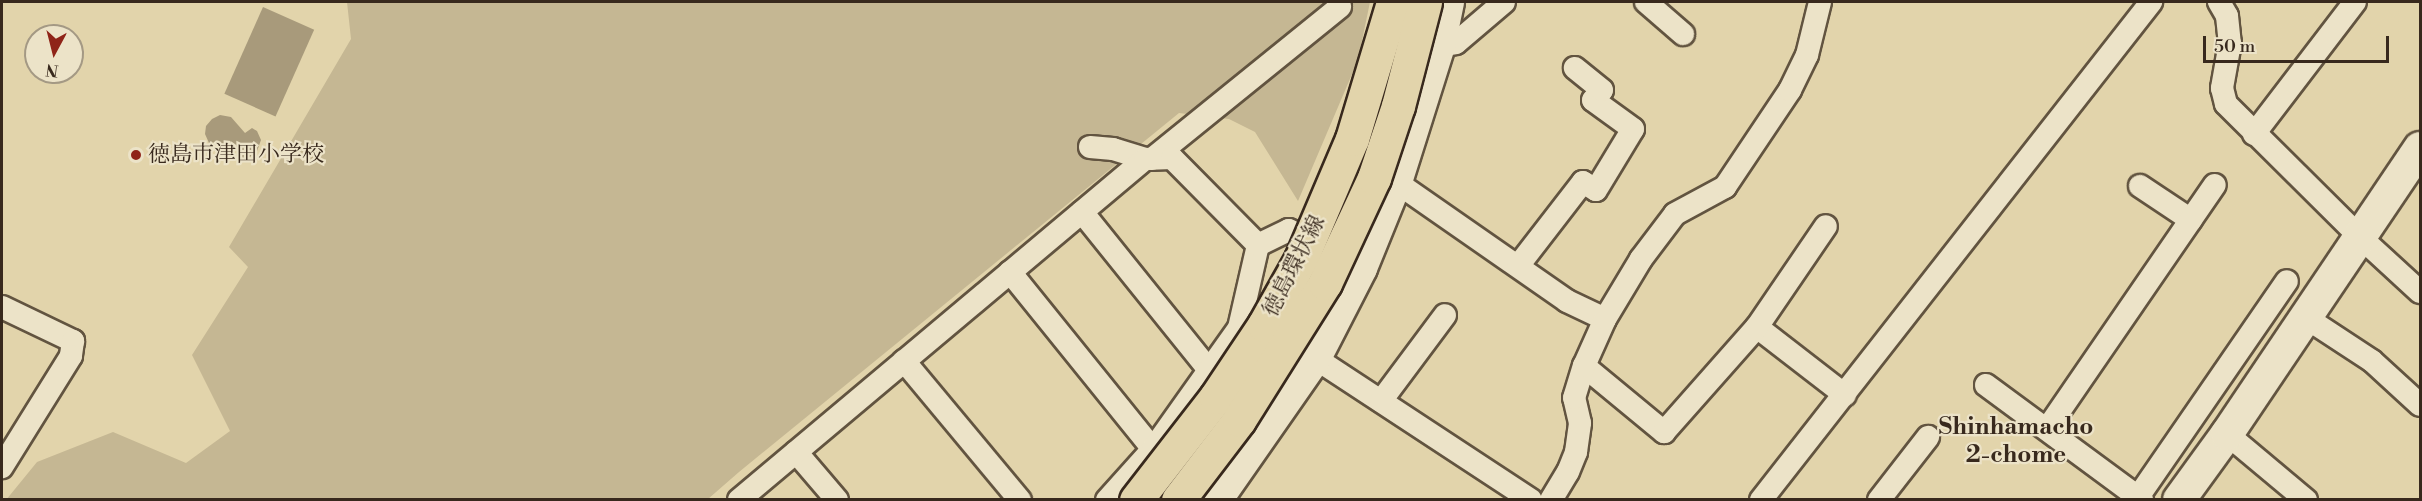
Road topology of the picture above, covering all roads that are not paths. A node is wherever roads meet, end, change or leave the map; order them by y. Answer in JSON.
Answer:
{"nodes":[{"id":1,"x":1393,"y":2,"type":"edge"},
{"id":2,"x":1425,"y":2,"type":"edge"},
{"id":3,"x":1448,"y":2,"type":"edge"},
{"id":4,"x":1504,"y":2,"type":"edge"},
{"id":5,"x":1646,"y":2,"type":"edge"},
{"id":6,"x":1820,"y":2,"type":"edge"},
{"id":7,"x":2151,"y":2,"type":"edge"},
{"id":8,"x":2219,"y":2,"type":"edge"},
{"id":9,"x":2355,"y":2,"type":"edge"},
{"id":10,"x":1340,"y":7,"type":"dead end"},
{"id":11,"x":1683,"y":34,"type":"dead end"},
{"id":12,"x":1439,"y":46,"type":"junction"},
{"id":13,"x":1575,"y":68,"type":"dead end"},
{"id":14,"x":2254,"y":134,"type":"junction"},
{"id":15,"x":1090,"y":147,"type":"dead end"},
{"id":16,"x":1149,"y":159,"type":"junction"},
{"id":17,"x":2415,"y":167,"type":"edge"},
{"id":18,"x":1396,"y":182,"type":"junction"},
{"id":19,"x":2215,"y":185,"type":"dead end"},
{"id":20,"x":2140,"y":186,"type":"dead end"},
{"id":21,"x":1082,"y":212,"type":"junction"},
{"id":22,"x":2191,"y":220,"type":"junction"},
{"id":23,"x":1826,"y":226,"type":"dead end"},
{"id":24,"x":2359,"y":236,"type":"junction"},
{"id":25,"x":1258,"y":245,"type":"junction"},
{"id":26,"x":1518,"y":266,"type":"junction"},
{"id":27,"x":1361,"y":268,"type":"junction"},
{"id":28,"x":1010,"y":272,"type":"junction"},
{"id":29,"x":2287,"y":281,"type":"dead end"},
{"id":30,"x":2421,"y":292,"type":"edge"},
{"id":31,"x":2,"y":307,"type":"edge"},
{"id":32,"x":1445,"y":315,"type":"dead end"},
{"id":33,"x":2305,"y":317,"type":"junction"},
{"id":34,"x":1605,"y":319,"type":"junction"},
{"id":35,"x":1757,"y":327,"type":"junction"},
{"id":36,"x":1315,"y":358,"type":"junction"},
{"id":37,"x":904,"y":361,"type":"junction"},
{"id":38,"x":1584,"y":366,"type":"junction"},
{"id":39,"x":1209,"y":369,"type":"junction"},
{"id":40,"x":1986,"y":385,"type":"dead end"},
{"id":41,"x":1845,"y":395,"type":"junction"},
{"id":42,"x":1381,"y":401,"type":"junction"},
{"id":43,"x":2421,"y":405,"type":"edge"},
{"id":44,"x":1273,"y":418,"type":"junction"},
{"id":45,"x":2047,"y":429,"type":"junction"},
{"id":46,"x":2227,"y":434,"type":"junction"},
{"id":47,"x":1928,"y":437,"type":"dead end"},
{"id":48,"x":1153,"y":449,"type":"junction"},
{"id":49,"x":796,"y":452,"type":"junction"},
{"id":50,"x":2,"y":467,"type":"edge"},
{"id":51,"x":2140,"y":498,"type":"edge"},
{"id":52,"x":739,"y":500,"type":"edge"},
{"id":53,"x":837,"y":500,"type":"edge"},
{"id":54,"x":1020,"y":500,"type":"edge"},
{"id":55,"x":1107,"y":500,"type":"edge"},
{"id":56,"x":1136,"y":500,"type":"edge"},
{"id":57,"x":1178,"y":500,"type":"edge"},
{"id":58,"x":1214,"y":500,"type":"edge"},
{"id":59,"x":1531,"y":500,"type":"edge"},
{"id":60,"x":1551,"y":500,"type":"edge"},
{"id":61,"x":1761,"y":500,"type":"edge"},
{"id":62,"x":1879,"y":500,"type":"edge"},
{"id":63,"x":2179,"y":500,"type":"edge"},
{"id":64,"x":2306,"y":500,"type":"edge"}],
"edges":[{"from":1,"to":56,"type":"main road","name":"徳島環状線","bridge":true},
{"from":2,"to":57,"type":"main road","name":"徳島環状線","bridge":true},
{"from":3,"to":12,"type":"street"},
{"from":4,"to":12,"type":"street"},
{"from":5,"to":11,"type":"street"},
{"from":6,"to":34,"type":"street"},
{"from":7,"to":41,"type":"street"},
{"from":8,"to":14,"type":"street"},
{"from":9,"to":14,"type":"street"},
{"from":10,"to":16,"type":"street"},
{"from":12,"to":18,"type":"street"},
{"from":13,"to":26,"type":"street"},
{"from":14,"to":24,"type":"street"},
{"from":15,"to":16,"type":"street"},
{"from":16,"to":21,"type":"street"},
{"from":16,"to":25,"type":"street"},
{"from":17,"to":24,"type":"street"},
{"from":18,"to":26,"type":"street"},
{"from":18,"to":27,"type":"street"},
{"from":19,"to":22,"type":"street"},
{"from":20,"to":22,"type":"street"},
{"from":21,"to":28,"type":"street"},
{"from":21,"to":39,"type":"street"},
{"from":22,"to":45,"type":"street"},
{"from":23,"to":35,"type":"street"},
{"from":24,"to":30,"type":"street"},
{"from":24,"to":33,"type":"street"},
{"from":25,"to":27,"type":"street"},
{"from":25,"to":39,"type":"street"},
{"from":26,"to":34,"type":"street"},
{"from":27,"to":36,"type":"street"},
{"from":28,"to":37,"type":"street"},
{"from":28,"to":48,"type":"street"},
{"from":29,"to":51,"type":"street"},
{"from":31,"to":50,"type":"street"},
{"from":32,"to":42,"type":"street"},
{"from":33,"to":43,"type":"street"},
{"from":33,"to":46,"type":"street"},
{"from":34,"to":38,"type":"street"},
{"from":35,"to":38,"type":"street"},
{"from":35,"to":41,"type":"street"},
{"from":36,"to":42,"type":"street"},
{"from":36,"to":44,"type":"street"},
{"from":37,"to":49,"type":"street"},
{"from":37,"to":54,"type":"street"},
{"from":38,"to":60,"type":"street"},
{"from":39,"to":44,"type":"street"},
{"from":39,"to":48,"type":"street"},
{"from":40,"to":45,"type":"street"},
{"from":41,"to":61,"type":"street"},
{"from":42,"to":59,"type":"street"},
{"from":44,"to":58,"type":"street"},
{"from":45,"to":51,"type":"street"},
{"from":46,"to":63,"type":"street"},
{"from":46,"to":64,"type":"street"},
{"from":47,"to":62,"type":"street"},
{"from":48,"to":55,"type":"street"},
{"from":48,"to":58,"type":"street"},
{"from":49,"to":52,"type":"street"},
{"from":49,"to":53,"type":"street"}]}
